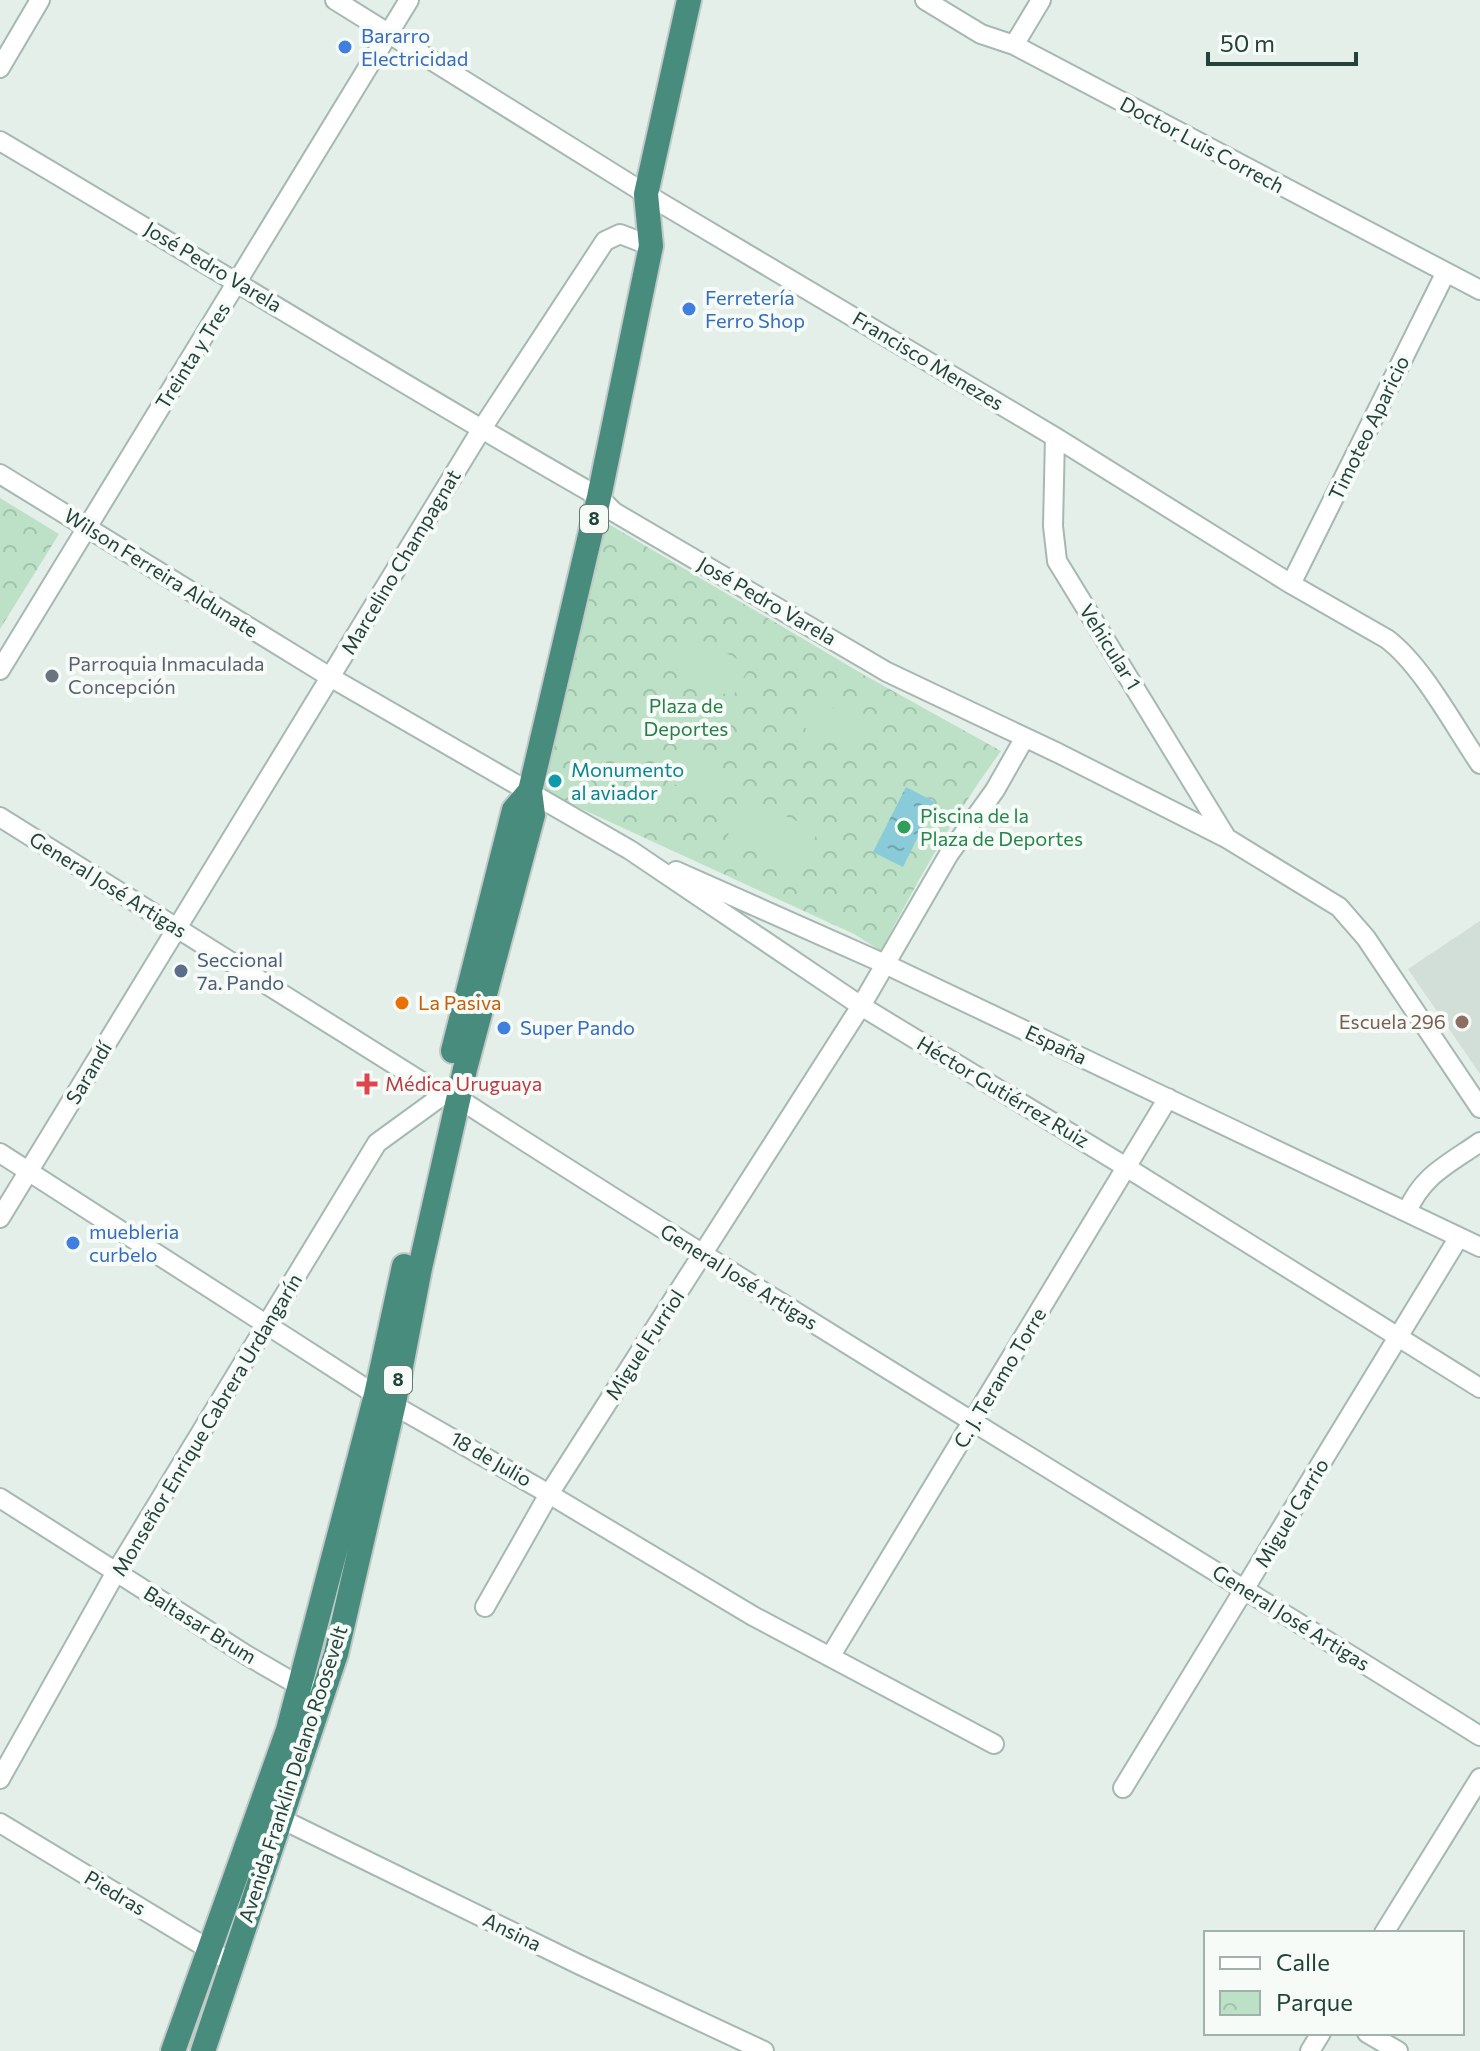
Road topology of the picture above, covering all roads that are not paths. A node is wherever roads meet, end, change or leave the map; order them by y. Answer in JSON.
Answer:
{"nodes":[{"id":1,"x":40,"y":0,"type":"edge"},
{"id":2,"x":335,"y":0,"type":"edge"},
{"id":3,"x":409,"y":0,"type":"edge"},
{"id":4,"x":689,"y":0,"type":"edge"},
{"id":5,"x":925,"y":0,"type":"edge"},
{"id":6,"x":1041,"y":0,"type":"edge"},
{"id":7,"x":388,"y":33,"type":"junction"},
{"id":8,"x":1014,"y":45,"type":"junction"},
{"id":9,"x":0,"y":68,"type":"edge"},
{"id":10,"x":0,"y":141,"type":"edge"},
{"id":11,"x":646,"y":194,"type":"junction"},
{"id":12,"x":651,"y":246,"type":"junction"},
{"id":13,"x":1446,"y":272,"type":"junction"},
{"id":14,"x":239,"y":282,"type":"junction"},
{"id":15,"x":1480,"y":290,"type":"edge"},
{"id":16,"x":481,"y":430,"type":"junction"},
{"id":17,"x":1055,"y":437,"type":"junction"},
{"id":18,"x":0,"y":474,"type":"edge"},
{"id":19,"x":599,"y":497,"type":"junction"},
{"id":20,"x":87,"y":529,"type":"junction"},
{"id":21,"x":1291,"y":584,"type":"junction"},
{"id":22,"x":0,"y":670,"type":"edge"},
{"id":23,"x":330,"y":677,"type":"junction"},
{"id":24,"x":1024,"y":739,"type":"junction"},
{"id":25,"x":1480,"y":764,"type":"edge"},
{"id":26,"x":530,"y":791,"type":"junction"},
{"id":27,"x":0,"y":817,"type":"edge"},
{"id":28,"x":1228,"y":839,"type":"junction"},
{"id":29,"x":630,"y":850,"type":"junction"},
{"id":30,"x":177,"y":929,"type":"junction"},
{"id":31,"x":885,"y":964,"type":"junction"},
{"id":32,"x":861,"y":1006,"type":"junction"},
{"id":33,"x":451,"y":1097,"type":"junction"},
{"id":34,"x":1168,"y":1098,"type":"junction"},
{"id":35,"x":1480,"y":1108,"type":"edge"},
{"id":36,"x":1480,"y":1142,"type":"edge"},
{"id":37,"x":0,"y":1153,"type":"edge"},
{"id":38,"x":1126,"y":1167,"type":"junction"},
{"id":39,"x":29,"y":1172,"type":"junction"},
{"id":40,"x":1407,"y":1212,"type":"junction"},
{"id":41,"x":0,"y":1218,"type":"edge"},
{"id":42,"x":1459,"y":1237,"type":"junction"},
{"id":43,"x":1480,"y":1247,"type":"edge"},
{"id":44,"x":702,"y":1256,"type":"junction"},
{"id":45,"x":269,"y":1324,"type":"junction"},
{"id":46,"x":1398,"y":1337,"type":"junction"},
{"id":47,"x":1480,"y":1388,"type":"edge"},
{"id":48,"x":385,"y":1399,"type":"junction"},
{"id":49,"x":974,"y":1422,"type":"junction"},
{"id":50,"x":549,"y":1494,"type":"junction"},
{"id":51,"x":0,"y":1498,"type":"edge"},
{"id":52,"x":116,"y":1572,"type":"junction"},
{"id":53,"x":1246,"y":1589,"type":"junction"},
{"id":54,"x":485,"y":1607,"type":"dead end"},
{"id":55,"x":830,"y":1657,"type":"junction"},
{"id":56,"x":298,"y":1685,"type":"junction"},
{"id":57,"x":324,"y":1693,"type":"junction"},
{"id":58,"x":1480,"y":1736,"type":"edge"},
{"id":59,"x":994,"y":1744,"type":"dead end"},
{"id":60,"x":1480,"y":1778,"type":"edge"},
{"id":61,"x":0,"y":1779,"type":"edge"},
{"id":62,"x":1123,"y":1788,"type":"dead end"},
{"id":63,"x":272,"y":1814,"type":"junction"},
{"id":64,"x":0,"y":1823,"type":"edge"},
{"id":65,"x":1385,"y":1931,"type":"edge"},
{"id":66,"x":209,"y":1950,"type":"junction"},
{"id":67,"x":231,"y":1962,"type":"junction"},
{"id":68,"x":1370,"y":2035,"type":"edge"},
{"id":69,"x":173,"y":2051,"type":"edge"},
{"id":70,"x":203,"y":2051,"type":"edge"},
{"id":71,"x":764,"y":2051,"type":"edge"},
{"id":72,"x":1398,"y":2051,"type":"edge"}],
"edges":[{"from":1,"to":9,"type":"street"},
{"from":2,"to":7,"type":"street","name":"Francisco Menezes"},
{"from":3,"to":7,"type":"street","name":"Treinta y Tres"},
{"from":4,"to":11,"type":"highway","name":"Avenida Franklin Delano Roosevelt","number":"8"},
{"from":5,"to":8,"type":"street","name":"Doctor Luis Correch"},
{"from":6,"to":8,"type":"street"},
{"from":7,"to":11,"type":"street","name":"Francisco Menezes"},
{"from":7,"to":14,"type":"street","name":"Treinta y Tres"},
{"from":8,"to":13,"type":"street","name":"Doctor Luis Correch"},
{"from":10,"to":14,"type":"street","name":"José Pedro Varela"},
{"from":11,"to":12,"type":"highway","name":"Avenida Franklin Delano Roosevelt","number":"8"},
{"from":11,"to":17,"type":"street","name":"Francisco Menezes"},
{"from":12,"to":16,"type":"street","name":"Marcelino Champagnat"},
{"from":12,"to":19,"type":"highway","name":"Avenida Franklin Delano Roosevelt","number":"8"},
{"from":13,"to":15,"type":"street","name":"Doctor Luis Correch"},
{"from":13,"to":21,"type":"street","name":"Timoteo Aparicio"},
{"from":14,"to":16,"type":"street","name":"José Pedro Varela"},
{"from":14,"to":20,"type":"street","name":"Treinta y Tres"},
{"from":16,"to":19,"type":"street","name":"José Pedro Varela"},
{"from":16,"to":23,"type":"street","name":"Marcelino Champagnat"},
{"from":17,"to":21,"type":"street","name":"Francisco Menezes"},
{"from":17,"to":28,"type":"street","name":"Vehicular 1"},
{"from":18,"to":20,"type":"street","name":"Wilson Ferreira Aldunate"},
{"from":19,"to":24,"type":"street","name":"José Pedro Varela"},
{"from":19,"to":26,"type":"highway","name":"Avenida Franklin Delano Roosevelt","number":"8"},
{"from":20,"to":22,"type":"street","name":"Treinta y Tres"},
{"from":20,"to":23,"type":"street","name":"Wilson Ferreira Aldunate"},
{"from":21,"to":25,"type":"street","name":"Francisco Menezes"},
{"from":23,"to":26,"type":"street","name":"Wilson Ferreira Aldunate"},
{"from":23,"to":30,"type":"street","name":"Marcelino Champagnat"},
{"from":24,"to":28,"type":"street","name":"José Pedro Varela"},
{"from":24,"to":31,"type":"street","name":"Miguel Furriol"},
{"from":26,"to":29,"type":"street","name":"Héctor Gutiérrez Ruiz"},
{"from":26,"to":33,"type":"highway","name":"Avenida Franklin Delano Roosevelt","number":"8"},
{"from":27,"to":30,"type":"street","name":"General José Artigas"},
{"from":28,"to":35,"type":"street","name":"José Pedro Varela"},
{"from":29,"to":31,"type":"street","name":"España"},
{"from":29,"to":32,"type":"street","name":"Héctor Gutiérrez Ruiz"},
{"from":30,"to":33,"type":"street","name":"General José Artigas"},
{"from":30,"to":39,"type":"street","name":"Sarandí"},
{"from":31,"to":32,"type":"street","name":"Miguel Furriol"},
{"from":31,"to":34,"type":"street","name":"España"},
{"from":32,"to":38,"type":"street","name":"Héctor Gutiérrez Ruiz"},
{"from":32,"to":44,"type":"street","name":"Miguel Furriol"},
{"from":33,"to":44,"type":"street","name":"General José Artigas"},
{"from":33,"to":45,"type":"street","name":"Monseñor Enrique Cabrera Urdangarín"},
{"from":33,"to":48,"type":"highway","name":"Avenida Franklin Delano Roosevelt","number":"8"},
{"from":34,"to":38,"type":"street","name":"C. J. Teramo Torre"},
{"from":34,"to":40,"type":"street","name":"España"},
{"from":36,"to":40,"type":"street"},
{"from":37,"to":39,"type":"street","name":"18 de Julio"},
{"from":38,"to":46,"type":"street","name":"Héctor Gutiérrez Ruiz"},
{"from":38,"to":49,"type":"street","name":"C. J. Teramo Torre"},
{"from":39,"to":41,"type":"street","name":"Sarandí"},
{"from":39,"to":45,"type":"street","name":"18 de Julio"},
{"from":40,"to":42,"type":"street","name":"España"},
{"from":42,"to":43,"type":"street","name":"España"},
{"from":42,"to":46,"type":"street","name":"Miguel Carrio"},
{"from":44,"to":49,"type":"street","name":"General José Artigas"},
{"from":44,"to":50,"type":"street","name":"Miguel Furriol"},
{"from":45,"to":48,"type":"street","name":"18 de Julio"},
{"from":45,"to":52,"type":"street","name":"Monseñor Enrique Cabrera Urdangarín"},
{"from":46,"to":47,"type":"street","name":"Héctor Gutiérrez Ruiz"},
{"from":46,"to":53,"type":"street","name":"Miguel Carrio"},
{"from":48,"to":50,"type":"street","name":"18 de Julio"},
{"from":48,"to":56,"type":"highway","name":"Avenida Franklin Delano Roosevelt","number":"8"},
{"from":48,"to":57,"type":"highway","name":"Avenida Franklin Delano Roosevelt","number":"8"},
{"from":49,"to":53,"type":"street","name":"General José Artigas"},
{"from":49,"to":55,"type":"street","name":"C. J. Teramo Torre"},
{"from":50,"to":54,"type":"street","name":"Miguel Furriol"},
{"from":50,"to":55,"type":"street","name":"18 de Julio"},
{"from":51,"to":52,"type":"street","name":"Baltasar Brum"},
{"from":52,"to":56,"type":"street","name":"Baltasar Brum"},
{"from":52,"to":61,"type":"street","name":"Monseñor Enrique Cabrera Urdangarín"},
{"from":53,"to":58,"type":"street","name":"General José Artigas"},
{"from":53,"to":62,"type":"street","name":"Miguel Carrio"},
{"from":55,"to":59,"type":"street","name":"18 de Julio"},
{"from":56,"to":57,"type":"street","name":"Baltasar Brum"},
{"from":56,"to":63,"type":"highway","name":"Avenida Franklin Delano Roosevelt","number":"8"},
{"from":57,"to":63,"type":"highway","name":"Avenida Franklin Delano Roosevelt","number":"8"},
{"from":60,"to":65,"type":"street"},
{"from":63,"to":66,"type":"highway","name":"Avenida Franklin Delano Roosevelt","number":"8"},
{"from":63,"to":67,"type":"highway","name":"Avenida Franklin Delano Roosevelt","number":"8"},
{"from":63,"to":71,"type":"street","name":"Ansina"},
{"from":64,"to":66,"type":"street","name":"Piedras"},
{"from":66,"to":67,"type":"street","name":"Piedras"},
{"from":66,"to":69,"type":"highway","number":"8"},
{"from":67,"to":70,"type":"highway","number":"8"},
{"from":68,"to":72,"type":"street"}]}
